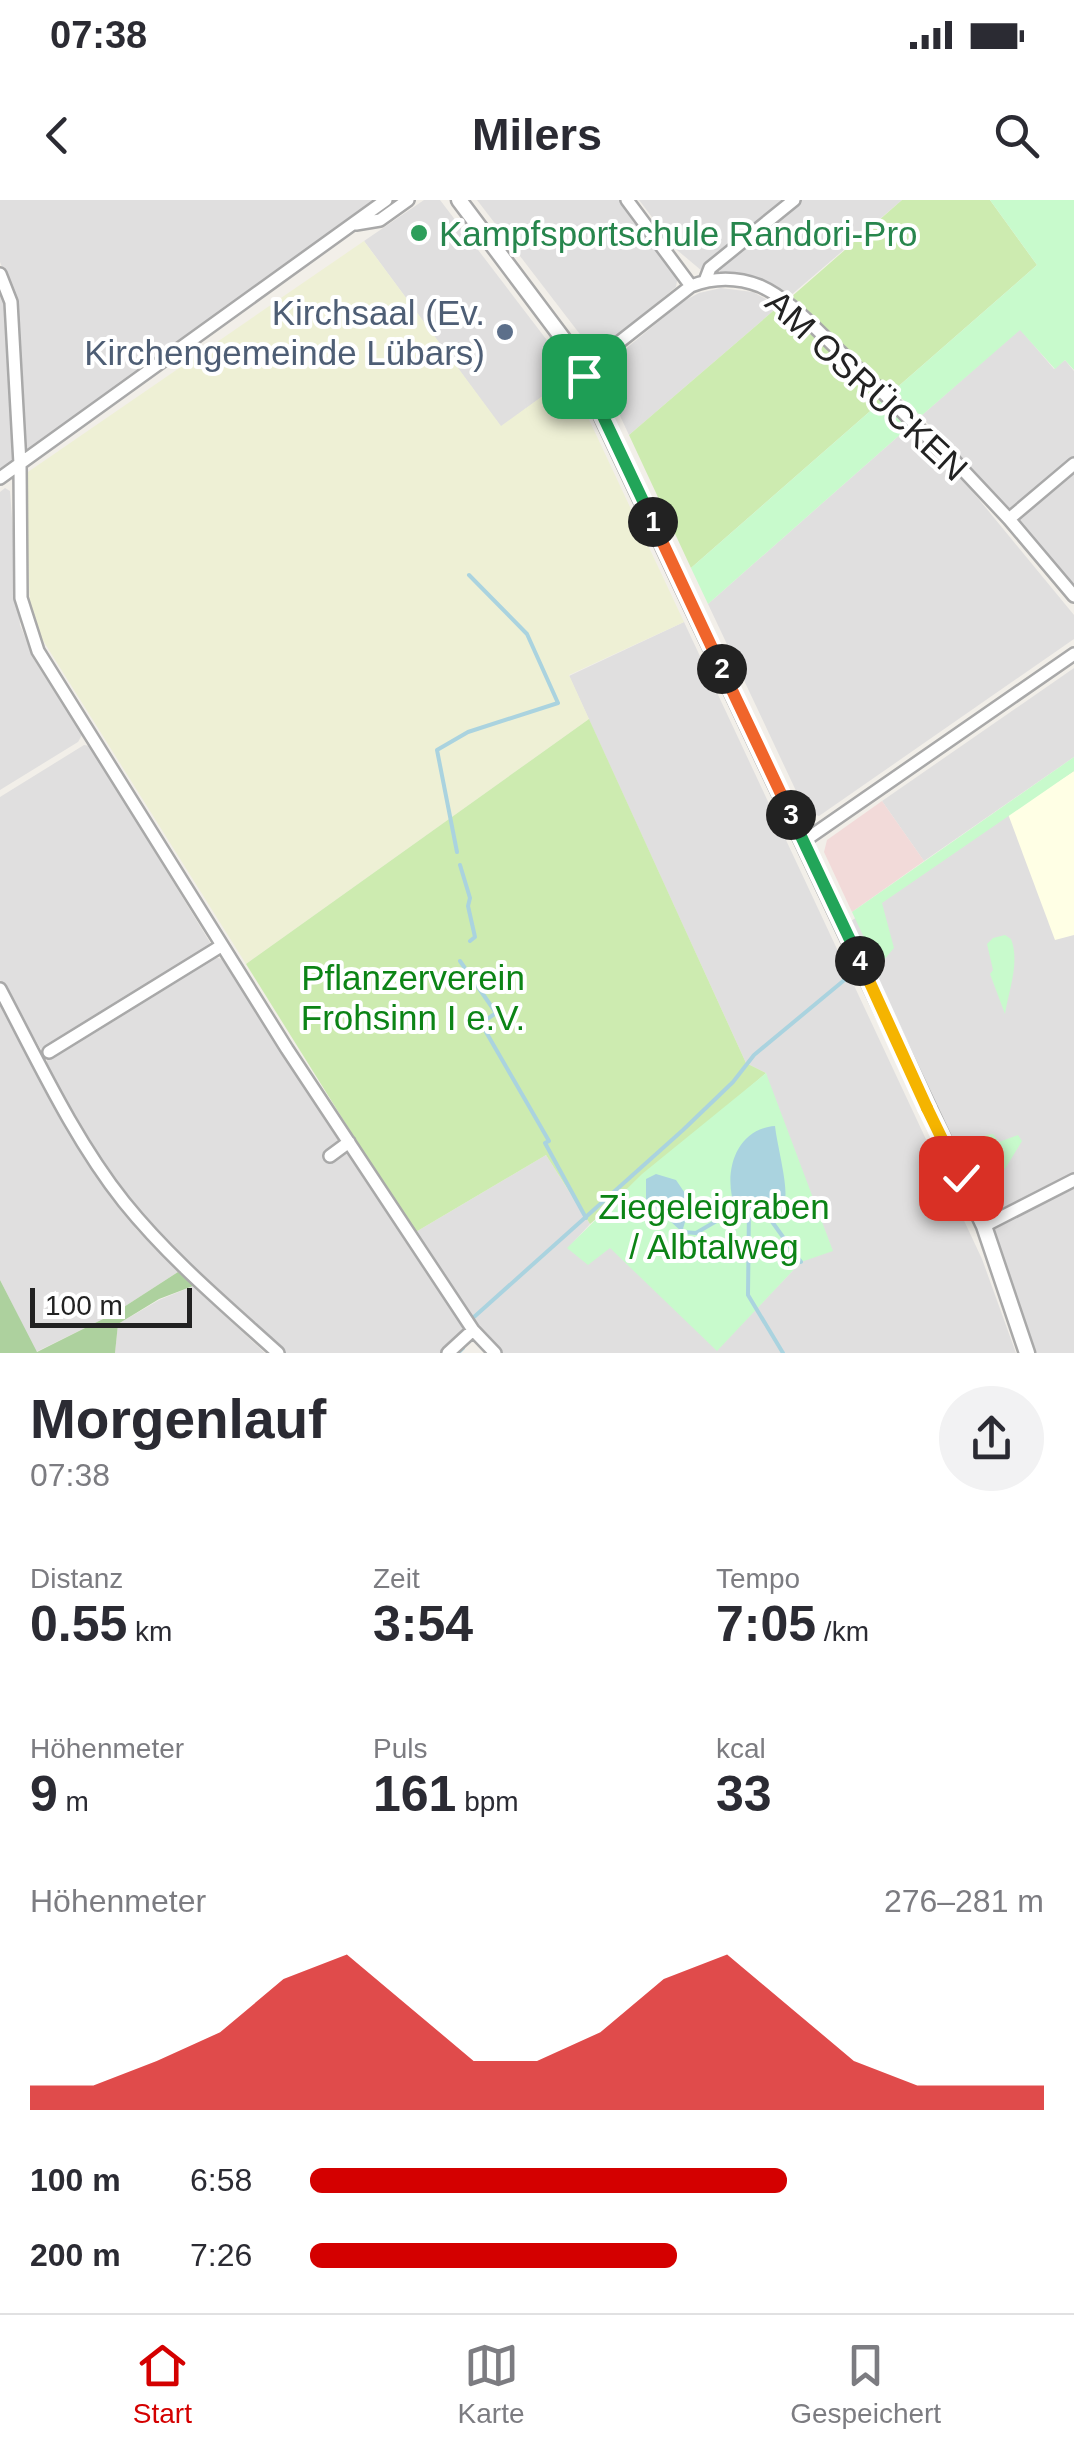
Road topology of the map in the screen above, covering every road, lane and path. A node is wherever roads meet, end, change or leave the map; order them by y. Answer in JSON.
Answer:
{"nodes":[{"id":1,"x":386,"y":200,"type":"edge"},
{"id":2,"x":408,"y":200,"type":"edge"},
{"id":3,"x":459,"y":200,"type":"edge"},
{"id":4,"x":627,"y":200,"type":"edge"},
{"id":5,"x":794,"y":200,"type":"edge"},
{"id":6,"x":352,"y":225,"type":"junction"},
{"id":7,"x":0,"y":274,"type":"edge"},
{"id":8,"x":704,"y":280,"type":"junction"},
{"id":9,"x":691,"y":286,"type":"junction"},
{"id":10,"x":582,"y":372,"type":"junction"},
{"id":11,"x":20,"y":464,"type":"junction"},
{"id":12,"x":1074,"y":464,"type":"edge"},
{"id":13,"x":0,"y":478,"type":"edge"},
{"id":14,"x":1009,"y":518,"type":"junction"},
{"id":15,"x":1074,"y":596,"type":"edge"},
{"id":16,"x":1074,"y":654,"type":"edge"},
{"id":17,"x":804,"y":841,"type":"junction"},
{"id":18,"x":221,"y":946,"type":"junction"},
{"id":19,"x":0,"y":990,"type":"edge"},
{"id":20,"x":49,"y":1052,"type":"dead end"},
{"id":21,"x":349,"y":1142,"type":"junction"},
{"id":22,"x":330,"y":1156,"type":"dead end"},
{"id":23,"x":1074,"y":1180,"type":"edge"},
{"id":24,"x":984,"y":1226,"type":"junction"},
{"id":25,"x":472,"y":1330,"type":"junction"},
{"id":26,"x":278,"y":1353,"type":"edge"},
{"id":27,"x":448,"y":1353,"type":"edge"},
{"id":28,"x":495,"y":1353,"type":"edge"},
{"id":29,"x":1027,"y":1353,"type":"edge"}],
"edges":[{"from":1,"to":6,"type":"street"},
{"from":2,"to":6,"type":"street"},
{"from":3,"to":10,"type":"street"},
{"from":4,"to":9,"type":"street"},
{"from":5,"to":8,"type":"street"},
{"from":6,"to":11,"type":"street"},
{"from":7,"to":11,"type":"street"},
{"from":8,"to":9,"type":"street"},
{"from":8,"to":14,"type":"street","name":"AM OSRÜCKEN"},
{"from":9,"to":10,"type":"street"},
{"from":10,"to":17,"type":"street"},
{"from":11,"to":13,"type":"street"},
{"from":11,"to":18,"type":"street"},
{"from":12,"to":14,"type":"street"},
{"from":14,"to":15,"type":"street","name":"AM OSRÜCKEN"},
{"from":16,"to":17,"type":"street"},
{"from":17,"to":24,"type":"street"},
{"from":18,"to":20,"type":"street"},
{"from":18,"to":21,"type":"street"},
{"from":19,"to":26,"type":"street"},
{"from":21,"to":22,"type":"street"},
{"from":21,"to":25,"type":"street"},
{"from":23,"to":24,"type":"street"},
{"from":24,"to":29,"type":"street"},
{"from":25,"to":27,"type":"street"},
{"from":25,"to":28,"type":"street"}]}
